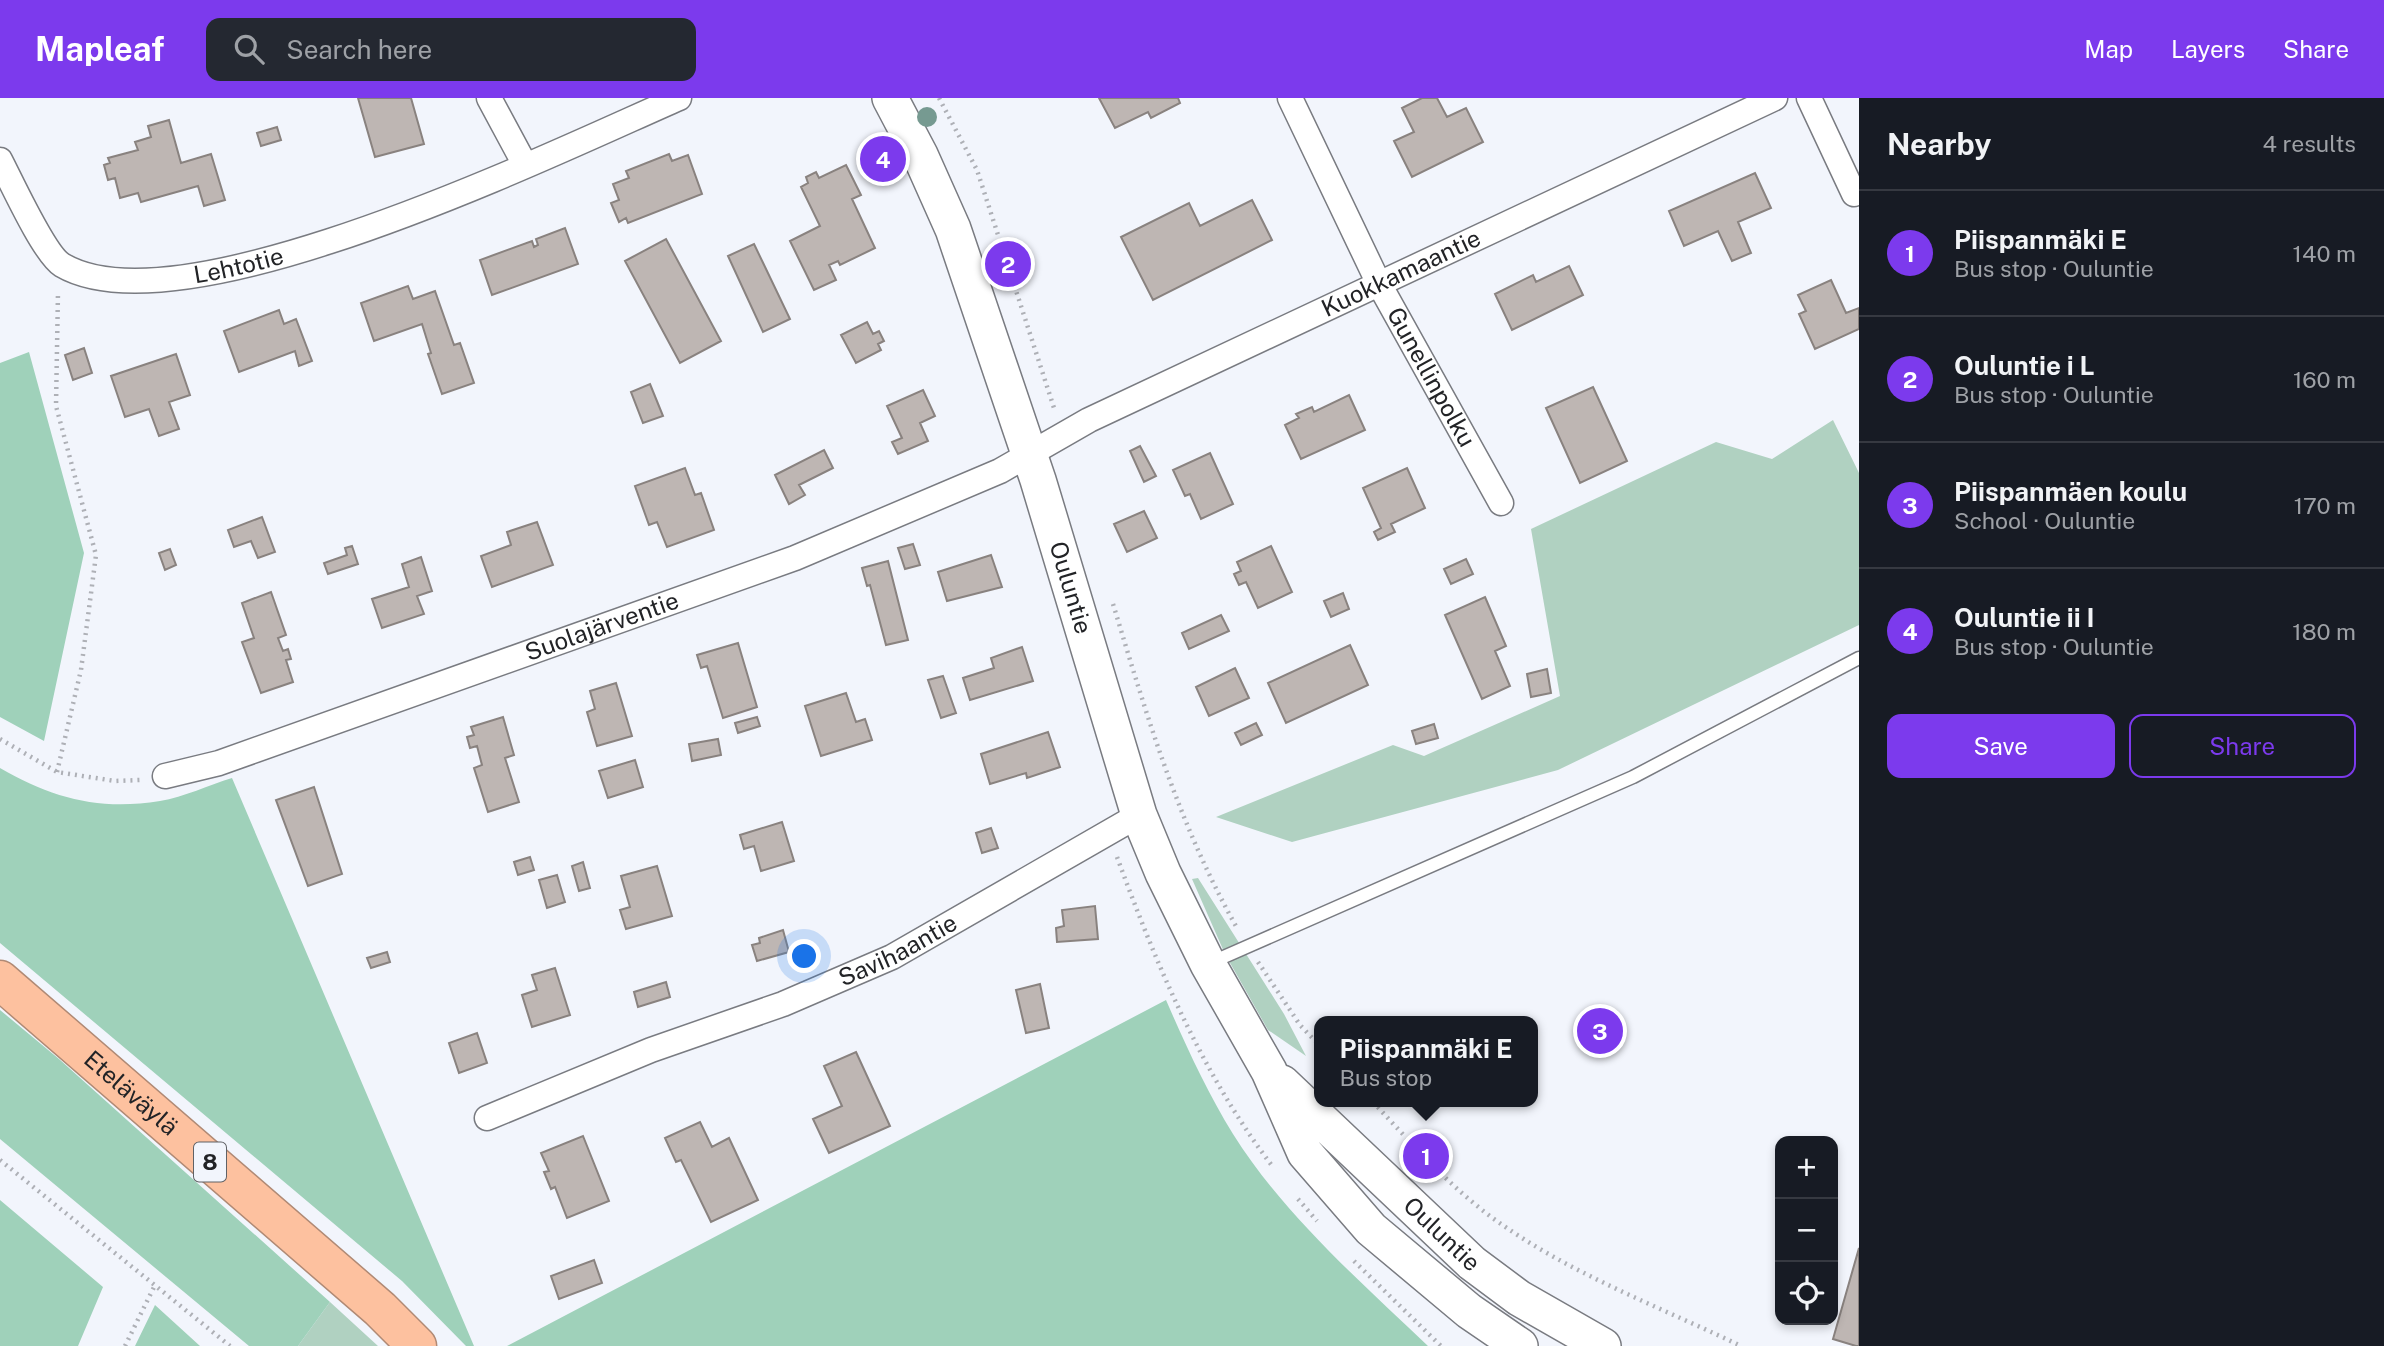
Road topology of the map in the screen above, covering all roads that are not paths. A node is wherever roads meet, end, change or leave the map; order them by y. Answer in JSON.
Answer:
{"nodes":[{"id":1,"x":489,"y":98,"type":"edge"},
{"id":2,"x":679,"y":98,"type":"edge"},
{"id":3,"x":890,"y":98,"type":"edge"},
{"id":4,"x":1290,"y":98,"type":"edge"},
{"id":5,"x":1775,"y":98,"type":"edge"},
{"id":6,"x":1809,"y":98,"type":"edge"},
{"id":7,"x":0,"y":160,"type":"edge"},
{"id":8,"x":525,"y":165,"type":"junction"},
{"id":9,"x":1854,"y":194,"type":"dead end"},
{"id":10,"x":1378,"y":282,"type":"junction"},
{"id":11,"x":1030,"y":454,"type":"junction"},
{"id":12,"x":1502,"y":503,"type":"dead end"},
{"id":13,"x":1859,"y":658,"type":"edge"},
{"id":14,"x":165,"y":776,"type":"road end"},
{"id":15,"x":1139,"y":815,"type":"junction"},
{"id":16,"x":1208,"y":964,"type":"junction"},
{"id":17,"x":0,"y":980,"type":"edge"},
{"id":18,"x":1269,"y":1071,"type":"junction"},
{"id":19,"x":487,"y":1118,"type":"dead end"},
{"id":20,"x":417,"y":1346,"type":"edge"},
{"id":21,"x":1520,"y":1346,"type":"edge"},
{"id":22,"x":1601,"y":1346,"type":"edge"}],
"edges":[{"from":1,"to":8,"type":"street"},
{"from":2,"to":8,"type":"street","name":"Lehtotie"},
{"from":3,"to":11,"type":"main road","name":"Ouluntie"},
{"from":4,"to":10,"type":"street","name":"Gunellinpolku"},
{"from":5,"to":10,"type":"street","name":"Kuokkamaantie"},
{"from":6,"to":9,"type":"street"},
{"from":7,"to":8,"type":"street","name":"Lehtotie"},
{"from":10,"to":11,"type":"street","name":"Kuokkamaantie"},
{"from":10,"to":12,"type":"street","name":"Gunellinpolku"},
{"from":11,"to":14,"type":"street","name":"Suolajärventie"},
{"from":11,"to":15,"type":"main road","name":"Ouluntie"},
{"from":13,"to":16,"type":"lane"},
{"from":15,"to":16,"type":"main road","name":"Ouluntie"},
{"from":15,"to":19,"type":"street","name":"Savihaantie"},
{"from":16,"to":18,"type":"main road","name":"Ouluntie"},
{"from":17,"to":20,"type":"highway","name":"Eteläväylä","number":"8"},
{"from":18,"to":21,"type":"main road","name":"Ouluntie"},
{"from":18,"to":22,"type":"main road","name":"Ouluntie"}]}
